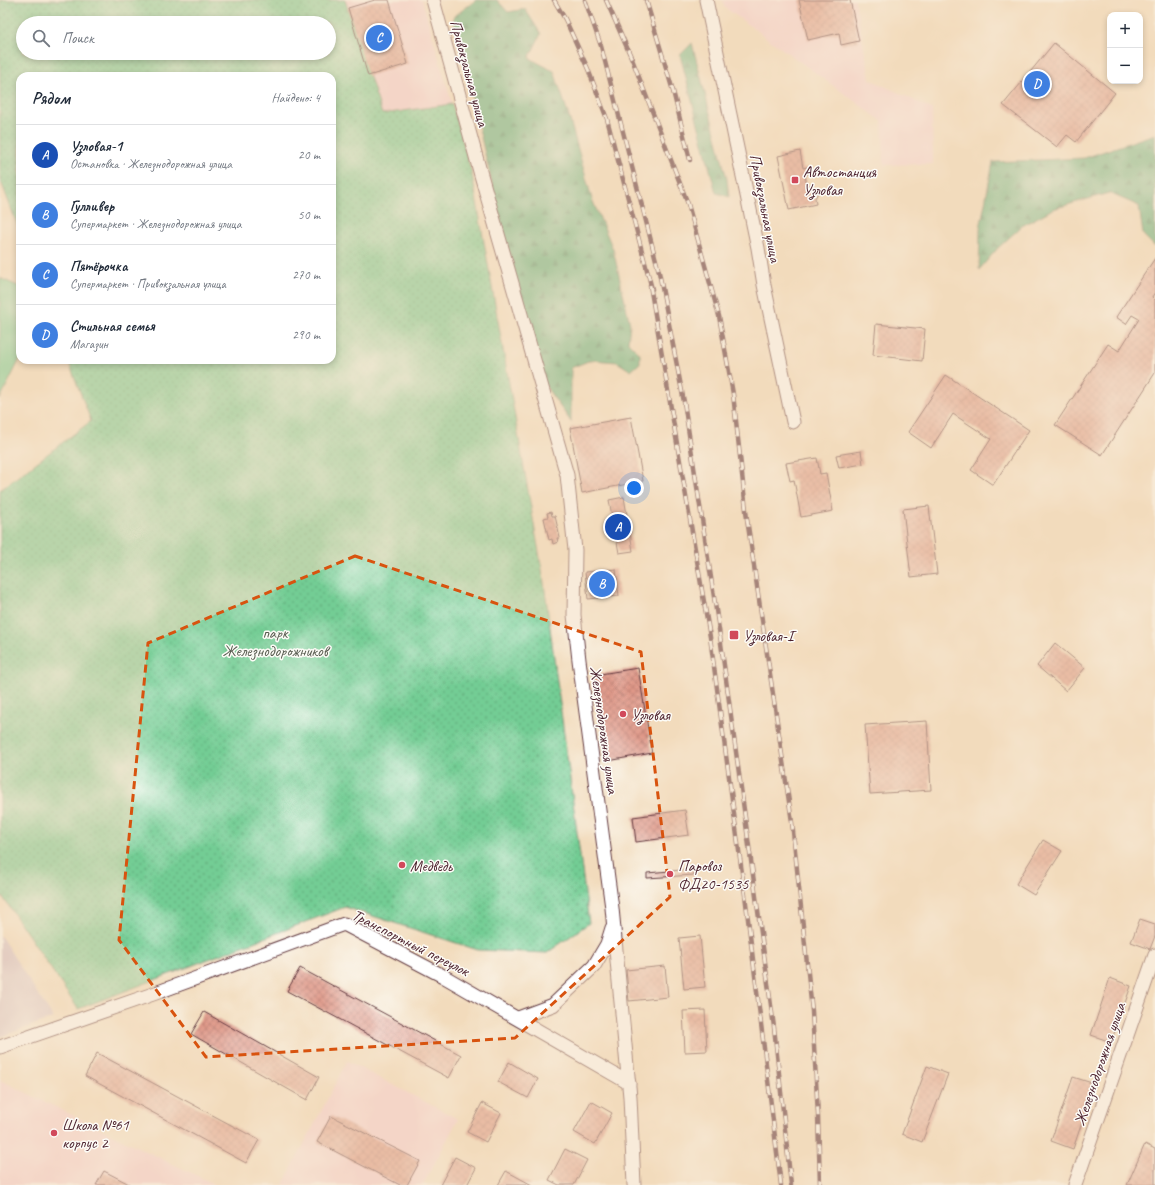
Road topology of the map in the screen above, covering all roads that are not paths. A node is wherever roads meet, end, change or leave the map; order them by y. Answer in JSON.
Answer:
{"nodes":[{"id":1,"x":433,"y":0,"type":"edge"},
{"id":2,"x":706,"y":0,"type":"edge"},
{"id":3,"x":541,"y":385,"type":"joint"},
{"id":4,"x":793,"y":422,"type":"dead end"},
{"id":5,"x":614,"y":923,"type":"junction"},
{"id":6,"x":1155,"y":955,"type":"edge"},
{"id":7,"x":518,"y":1018,"type":"junction"},
{"id":8,"x":0,"y":1047,"type":"edge"},
{"id":9,"x":629,"y":1083,"type":"junction"},
{"id":10,"x":634,"y":1185,"type":"edge"},
{"id":11,"x":1075,"y":1185,"type":"edge"}],
"edges":[{"from":1,"to":3,"type":"street","name":"Привокзальная улица"},
{"from":2,"to":4,"type":"street","name":"Привокзальная улица"},
{"from":3,"to":5,"type":"street","name":"Железнодорожная улица"},
{"from":5,"to":7,"type":"street"},
{"from":5,"to":9,"type":"street","name":"Железнодорожная улица"},
{"from":6,"to":11,"type":"street","name":"Железнодорожная улица"},
{"from":7,"to":8,"type":"street","name":"Транспортный переулок"},
{"from":7,"to":9,"type":"street","name":"Транспортный переулок"},
{"from":9,"to":10,"type":"street"}]}
